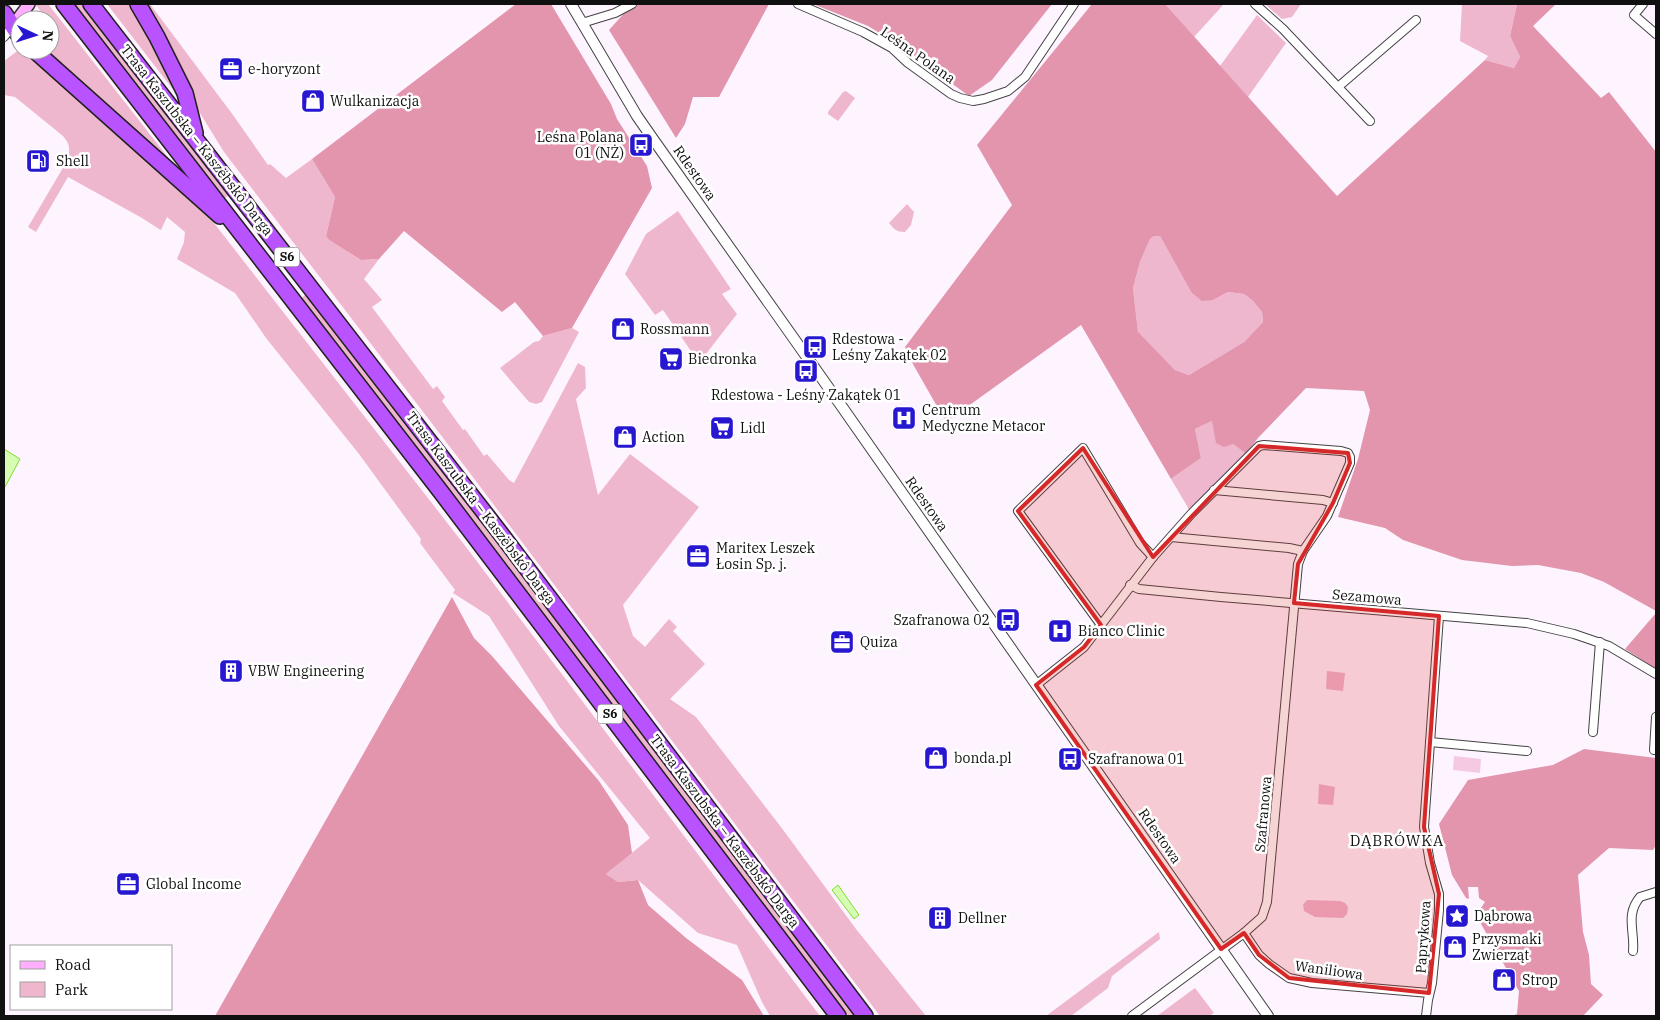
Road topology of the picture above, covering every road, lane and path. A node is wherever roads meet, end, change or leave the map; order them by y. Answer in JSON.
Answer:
{"nodes":[{"id":1,"x":64,"y":4,"type":"edge"},
{"id":2,"x":91,"y":4,"type":"edge"},
{"id":3,"x":138,"y":4,"type":"edge"},
{"id":4,"x":571,"y":4,"type":"edge"},
{"id":5,"x":632,"y":4,"type":"edge"},
{"id":6,"x":798,"y":4,"type":"edge"},
{"id":7,"x":1074,"y":4,"type":"edge"},
{"id":8,"x":1255,"y":4,"type":"edge"},
{"id":9,"x":1643,"y":4,"type":"edge"},
{"id":10,"x":4,"y":14,"type":"edge"},
{"id":11,"x":1416,"y":20,"type":"dead end"},
{"id":12,"x":582,"y":23,"type":"junction"},
{"id":13,"x":10,"y":29,"type":"edge"},
{"id":14,"x":1656,"y":34,"type":"edge"},
{"id":15,"x":45,"y":60,"type":"edge"},
{"id":16,"x":1338,"y":87,"type":"junction"},
{"id":17,"x":1370,"y":121,"type":"dead end"},
{"id":18,"x":197,"y":140,"type":"junction"},
{"id":19,"x":249,"y":242,"type":"junction"},
{"id":20,"x":1214,"y":490,"type":"junction"},
{"id":21,"x":1332,"y":504,"type":"junction"},
{"id":22,"x":1171,"y":537,"type":"junction"},
{"id":23,"x":1303,"y":551,"type":"junction"},
{"id":24,"x":1152,"y":556,"type":"junction"},
{"id":25,"x":1130,"y":585,"type":"junction"},
{"id":26,"x":1294,"y":603,"type":"junction"},
{"id":27,"x":1439,"y":616,"type":"junction"},
{"id":28,"x":1101,"y":625,"type":"junction"},
{"id":29,"x":1600,"y":642,"type":"junction"},
{"id":30,"x":1656,"y":674,"type":"edge"},
{"id":31,"x":1036,"y":685,"type":"junction"},
{"id":32,"x":1656,"y":717,"type":"edge"},
{"id":33,"x":1593,"y":732,"type":"dead end"},
{"id":34,"x":1430,"y":742,"type":"junction"},
{"id":35,"x":1527,"y":750,"type":"dead end"},
{"id":36,"x":1654,"y":750,"type":"dead end"},
{"id":37,"x":1656,"y":892,"type":"edge"},
{"id":38,"x":1244,"y":933,"type":"junction"},
{"id":39,"x":1221,"y":949,"type":"junction"},
{"id":40,"x":1633,"y":951,"type":"dead end"},
{"id":41,"x":1429,"y":994,"type":"junction"},
{"id":42,"x":838,"y":1016,"type":"edge"},
{"id":43,"x":865,"y":1016,"type":"edge"},
{"id":44,"x":1132,"y":1016,"type":"edge"},
{"id":45,"x":1268,"y":1016,"type":"edge"},
{"id":46,"x":1426,"y":1016,"type":"edge"}],
"edges":[{"from":1,"to":19,"type":"highway","name":"Trasa Kaszubska – Kaszëbskô Darga","number":"S6"},
{"from":2,"to":18,"type":"highway","name":"Trasa Kaszubska – Kaszëbskô Darga","number":"S6"},
{"from":3,"to":18,"type":"highway"},
{"from":4,"to":12,"type":"street","name":"Rdestowa"},
{"from":5,"to":12,"type":"street"},
{"from":6,"to":7,"type":"street","name":"Leśna Polana"},
{"from":8,"to":16,"type":"street"},
{"from":9,"to":14,"type":"street"},
{"from":10,"to":13,"type":"highway"},
{"from":11,"to":16,"type":"street"},
{"from":12,"to":31,"type":"street","name":"Rdestowa"},
{"from":15,"to":19,"type":"highway"},
{"from":16,"to":17,"type":"street"},
{"from":18,"to":43,"type":"highway","name":"Trasa Kaszubska – Kaszëbskô Darga","number":"S6"},
{"from":19,"to":42,"type":"highway","name":"Trasa Kaszubska – Kaszëbskô Darga","number":"S6"},
{"from":20,"to":21,"type":"street"},
{"from":20,"to":21,"type":"street","name":"Szafranowa"},
{"from":20,"to":22,"type":"street","name":"Szafranowa"},
{"from":21,"to":23,"type":"street","name":"Szafranowa"},
{"from":22,"to":23,"type":"street"},
{"from":22,"to":24,"type":"street","name":"Szafranowa"},
{"from":23,"to":26,"type":"street","name":"Szafranowa"},
{"from":24,"to":25,"type":"street","name":"Szafranowa"},
{"from":24,"to":28,"type":"street"},
{"from":25,"to":26,"type":"street","name":"Sezamowa"},
{"from":25,"to":28,"type":"street","name":"Szafranowa"},
{"from":26,"to":27,"type":"street","name":"Sezamowa"},
{"from":26,"to":38,"type":"street","name":"Szafranowa"},
{"from":27,"to":29,"type":"street","name":"Sezamowa"},
{"from":27,"to":34,"type":"street","name":"Paprykowa"},
{"from":28,"to":31,"type":"street","name":"Szafranowa"},
{"from":29,"to":30,"type":"street","name":"Sezamowa"},
{"from":29,"to":33,"type":"street"},
{"from":31,"to":39,"type":"street","name":"Rdestowa"},
{"from":32,"to":36,"type":"street"},
{"from":34,"to":35,"type":"street"},
{"from":34,"to":41,"type":"street","name":"Paprykowa"},
{"from":37,"to":40,"type":"street"},
{"from":38,"to":39,"type":"street","name":"Szafranowa"},
{"from":38,"to":41,"type":"street","name":"Waniliowa"},
{"from":39,"to":44,"type":"street","name":"Szafranowa"},
{"from":39,"to":45,"type":"street","name":"Rdestowa"},
{"from":41,"to":46,"type":"street","name":"Paprykowa"}]}
